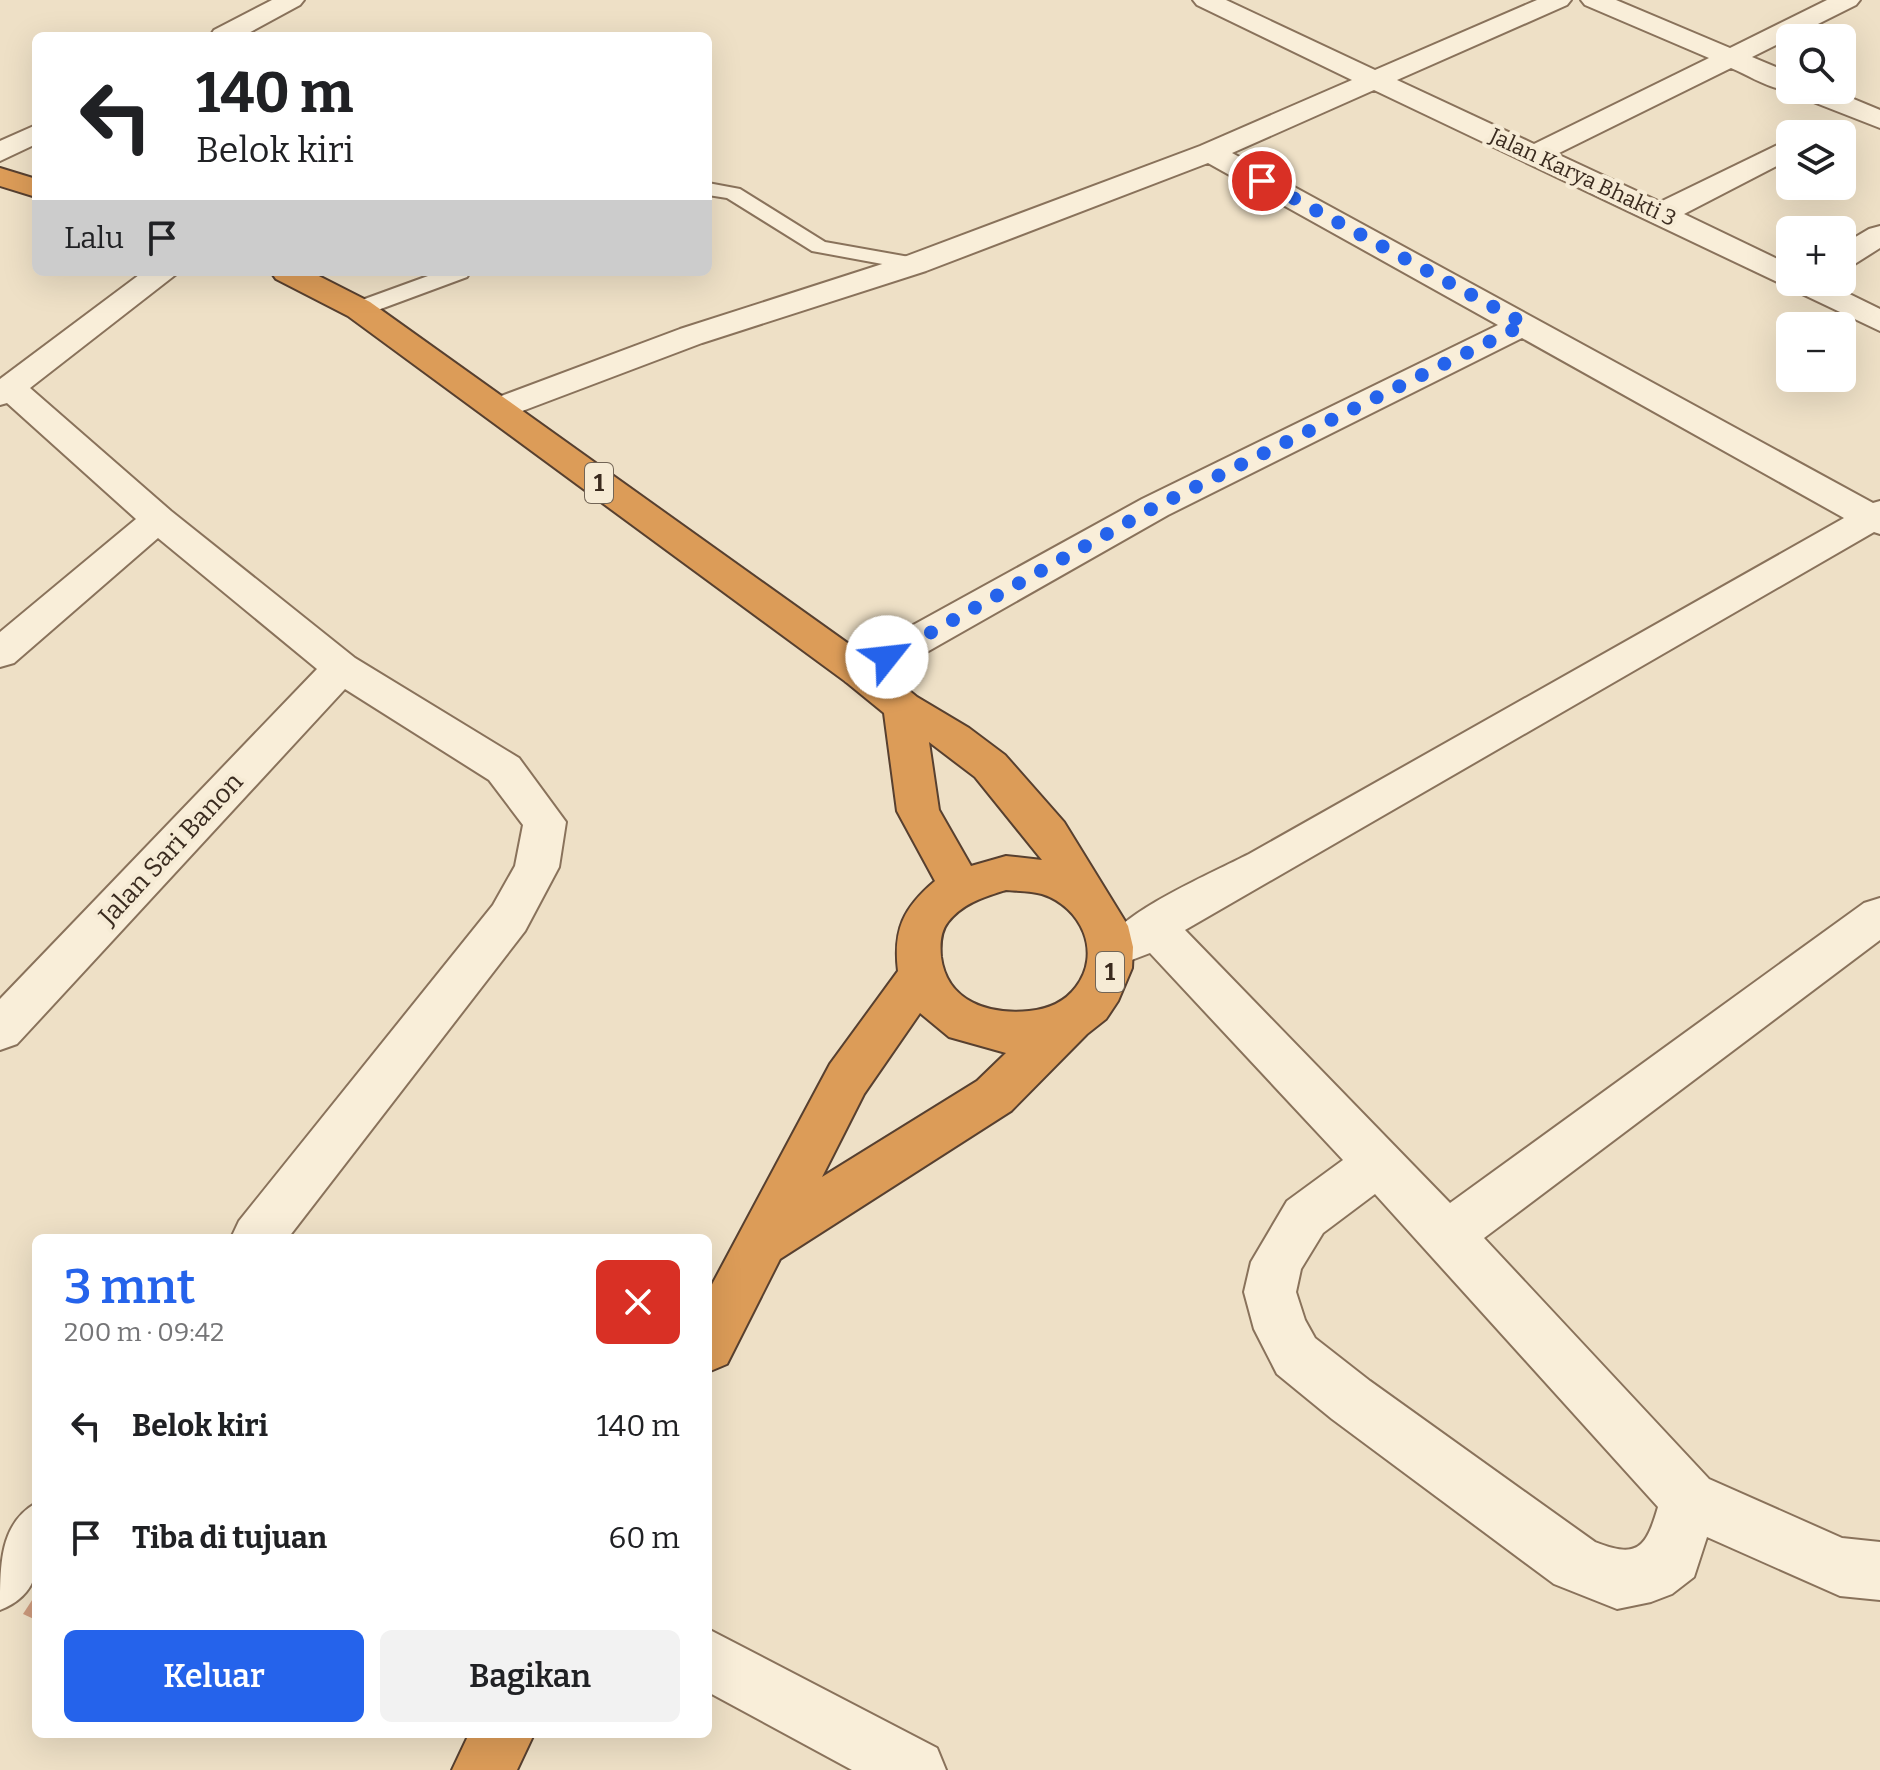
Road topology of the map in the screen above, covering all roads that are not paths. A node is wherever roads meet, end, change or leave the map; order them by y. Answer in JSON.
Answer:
{"nodes":[{"id":1,"x":291,"y":0,"type":"edge"},
{"id":2,"x":1206,"y":0,"type":"edge"},
{"id":3,"x":1558,"y":0,"type":"edge"},
{"id":4,"x":1594,"y":0,"type":"edge"},
{"id":5,"x":1847,"y":0,"type":"edge"},
{"id":6,"x":231,"y":32,"type":"edge"},
{"id":7,"x":1732,"y":59,"type":"junction"},
{"id":8,"x":1776,"y":77,"type":"edge"},
{"id":9,"x":1374,"y":81,"type":"junction"},
{"id":10,"x":1852,"y":104,"type":"edge"},
{"id":11,"x":1874,"y":111,"type":"edge"},
{"id":12,"x":1850,"y":120,"type":"edge"},
{"id":13,"x":32,"y":135,"type":"edge"},
{"id":14,"x":0,"y":152,"type":"edge"},
{"id":15,"x":1210,"y":152,"type":"junction"},
{"id":16,"x":1536,"y":154,"type":"junction"},
{"id":17,"x":1776,"y":155,"type":"edge"},
{"id":18,"x":0,"y":177,"type":"edge"},
{"id":19,"x":32,"y":187,"type":"edge"},
{"id":20,"x":712,"y":190,"type":"edge"},
{"id":21,"x":1662,"y":213,"type":"junction"},
{"id":22,"x":1880,"y":235,"type":"edge"},
{"id":23,"x":1856,"y":250,"type":"edge"},
{"id":24,"x":915,"y":264,"type":"junction"},
{"id":25,"x":1776,"y":270,"type":"edge"},
{"id":26,"x":158,"y":276,"type":"edge"},
{"id":27,"x":295,"y":276,"type":"edge"},
{"id":28,"x":448,"y":276,"type":"edge"},
{"id":29,"x":1829,"y":296,"type":"edge"},
{"id":30,"x":359,"y":309,"type":"junction"},
{"id":31,"x":1880,"y":321,"type":"edge"},
{"id":32,"x":1525,"y":324,"type":"junction"},
{"id":33,"x":5,"y":391,"type":"edge"},
{"id":34,"x":497,"y":409,"type":"junction"},
{"id":35,"x":1877,"y":518,"type":"edge"},
{"id":36,"x":158,"y":519,"type":"junction"},
{"id":37,"x":0,"y":653,"type":"edge"},
{"id":38,"x":341,"y":668,"type":"junction"},
{"id":39,"x":860,"y":672,"type":"junction"},
{"id":40,"x":903,"y":707,"type":"junction"},
{"id":41,"x":959,"y":885,"type":"junction"},
{"id":42,"x":1094,"y":907,"type":"junction"},
{"id":43,"x":1880,"y":916,"type":"edge"},
{"id":44,"x":1134,"y":940,"type":"junction"},
{"id":45,"x":920,"y":976,"type":"junction"},
{"id":46,"x":1069,"y":1022,"type":"junction"},
{"id":47,"x":0,"y":1030,"type":"edge"},
{"id":48,"x":1377,"y":1163,"type":"junction"},
{"id":49,"x":260,"y":1234,"type":"edge"},
{"id":50,"x":1447,"y":1235,"type":"junction"},
{"id":51,"x":761,"y":1243,"type":"junction"},
{"id":52,"x":712,"y":1338,"type":"edge"},
{"id":53,"x":1689,"y":1499,"type":"junction"},
{"id":54,"x":32,"y":1537,"type":"edge"},
{"id":55,"x":1880,"y":1571,"type":"edge"},
{"id":56,"x":0,"y":1581,"type":"edge"},
{"id":57,"x":712,"y":1661,"type":"edge"},
{"id":58,"x":501,"y":1738,"type":"edge"},
{"id":59,"x":483,"y":1770,"type":"edge"},
{"id":60,"x":915,"y":1770,"type":"edge"}],
"edges":[{"from":1,"to":6,"type":"street"},
{"from":2,"to":9,"type":"street","name":"Jalan Karya Bhakti 3"},
{"from":3,"to":9,"type":"street"},
{"from":4,"to":7,"type":"street"},
{"from":5,"to":7,"type":"street"},
{"from":7,"to":8,"type":"street"},
{"from":7,"to":16,"type":"street"},
{"from":9,"to":15,"type":"street"},
{"from":9,"to":16,"type":"street","name":"Jalan Karya Bhakti 3"},
{"from":10,"to":11,"type":"street"},
{"from":11,"to":12,"type":"street"},
{"from":13,"to":14,"type":"street"},
{"from":15,"to":24,"type":"street"},
{"from":15,"to":32,"type":"street"},
{"from":16,"to":21,"type":"street","name":"Jalan Karya Bhakti 3"},
{"from":17,"to":21,"type":"street"},
{"from":18,"to":19,"type":"highway"},
{"from":20,"to":24,"type":"lane"},
{"from":21,"to":25,"type":"street","name":"Jalan Karya Bhakti 3"},
{"from":22,"to":23,"type":"street"},
{"from":24,"to":34,"type":"street"},
{"from":26,"to":33,"type":"street"},
{"from":27,"to":30,"type":"highway","number":"1"},
{"from":28,"to":30,"type":"lane"},
{"from":29,"to":31,"type":"street","name":"Jalan Karya Bhakti 3"},
{"from":30,"to":34,"type":"highway","number":"1"},
{"from":32,"to":35,"type":"street"},
{"from":32,"to":39,"type":"street"},
{"from":33,"to":36,"type":"street"},
{"from":34,"to":39,"type":"highway","number":"1"},
{"from":35,"to":44,"type":"street"},
{"from":36,"to":37,"type":"street"},
{"from":36,"to":38,"type":"street"},
{"from":38,"to":47,"type":"street","name":"Jalan Sari Banon"},
{"from":38,"to":49,"type":"street"},
{"from":39,"to":40,"type":"highway","number":"1"},
{"from":40,"to":41,"type":"highway"},
{"from":40,"to":42,"type":"highway","number":"1"},
{"from":41,"to":42,"type":"highway","number":"1"},
{"from":41,"to":45,"type":"highway","number":"1"},
{"from":42,"to":44,"type":"highway","number":"1"},
{"from":43,"to":50,"type":"street"},
{"from":44,"to":46,"type":"highway","number":"1"},
{"from":44,"to":48,"type":"street"},
{"from":45,"to":46,"type":"highway","number":"1"},
{"from":45,"to":51,"type":"highway"},
{"from":46,"to":51,"type":"highway","number":"1"},
{"from":48,"to":50,"type":"street"},
{"from":48,"to":53,"type":"street"},
{"from":50,"to":53,"type":"street"},
{"from":51,"to":52,"type":"highway"},
{"from":53,"to":55,"type":"street"},
{"from":54,"to":56,"type":"street"},
{"from":57,"to":60,"type":"street"},
{"from":58,"to":59,"type":"highway"}]}
